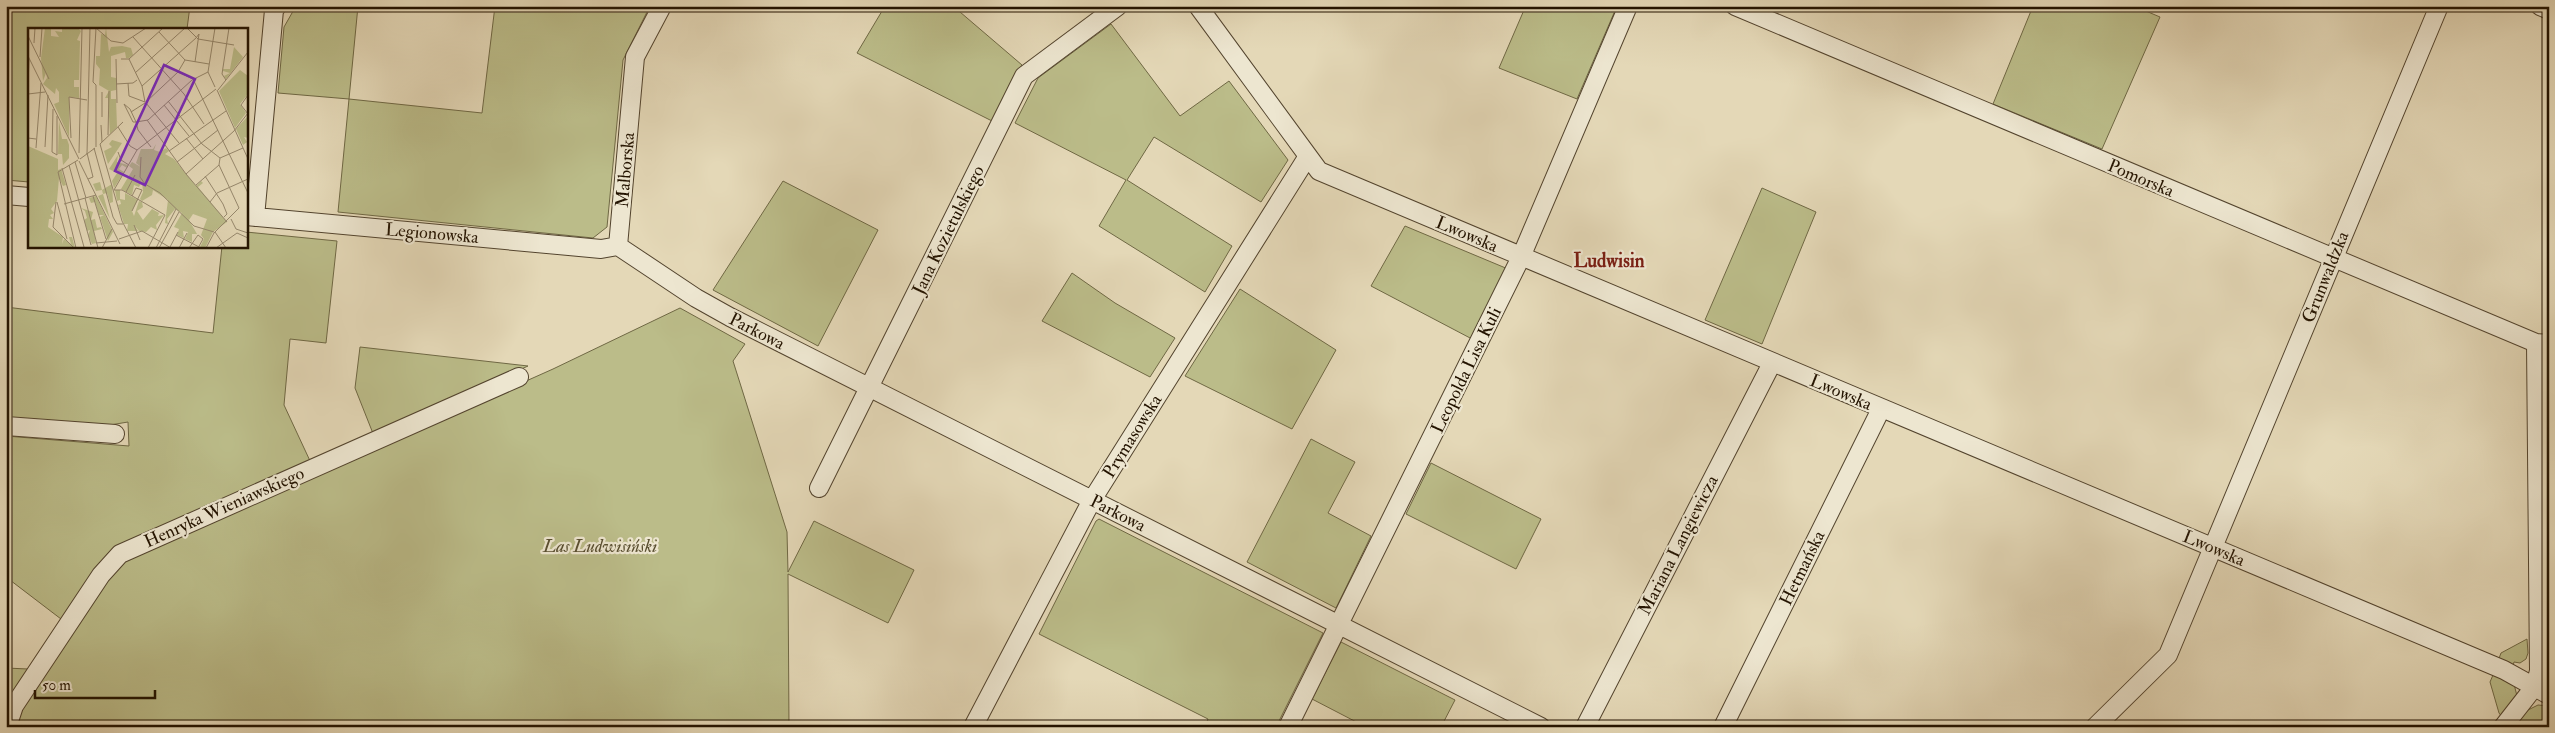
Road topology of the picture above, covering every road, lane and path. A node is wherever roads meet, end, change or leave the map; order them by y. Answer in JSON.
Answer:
{"nodes":[{"id":1,"x":277,"y":6,"type":"edge"},
{"id":2,"x":662,"y":6,"type":"edge"},
{"id":3,"x":1118,"y":6,"type":"edge"},
{"id":4,"x":1198,"y":6,"type":"edge"},
{"id":5,"x":1628,"y":6,"type":"edge"},
{"id":6,"x":1735,"y":6,"type":"edge"},
{"id":7,"x":2439,"y":6,"type":"edge"},
{"id":8,"x":2540,"y":6,"type":"edge"},
{"id":9,"x":2549,"y":10,"type":"edge"},
{"id":10,"x":1308,"y":156,"type":"junction"},
{"id":11,"x":6,"y":195,"type":"edge"},
{"id":12,"x":28,"y":197,"type":"edge"},
{"id":13,"x":250,"y":217,"type":"edge"},
{"id":14,"x":618,"y":246,"type":"junction"},
{"id":15,"x":1521,"y":258,"type":"junction"},
{"id":16,"x":2332,"y":259,"type":"junction"},
{"id":17,"x":2542,"y":344,"type":"edge"},
{"id":18,"x":1772,"y":363,"type":"junction"},
{"id":19,"x":519,"y":377,"type":"dead end"},
{"id":20,"x":869,"y":388,"type":"junction"},
{"id":21,"x":1881,"y":408,"type":"junction"},
{"id":22,"x":6,"y":426,"type":"edge"},
{"id":23,"x":115,"y":434,"type":"dead end"},
{"id":24,"x":819,"y":488,"type":"dead end"},
{"id":25,"x":1092,"y":500,"type":"junction"},
{"id":26,"x":2213,"y":548,"type":"junction"},
{"id":27,"x":1340,"y":625,"type":"junction"},
{"id":28,"x":2542,"y":690,"type":"edge"},
{"id":29,"x":7,"y":727,"type":"edge"},
{"id":30,"x":973,"y":727,"type":"edge"},
{"id":31,"x":1288,"y":727,"type":"edge"},
{"id":32,"x":1541,"y":727,"type":"edge"},
{"id":33,"x":1585,"y":727,"type":"edge"},
{"id":34,"x":1723,"y":727,"type":"edge"},
{"id":35,"x":2095,"y":727,"type":"edge"},
{"id":36,"x":2503,"y":727,"type":"edge"}],
"edges":[{"from":1,"to":13,"type":"street"},
{"from":2,"to":14,"type":"street","name":"Malborska"},
{"from":3,"to":20,"type":"street","name":"Jana Kozietulskiego"},
{"from":4,"to":10,"type":"street","name":"Lwowska"},
{"from":5,"to":15,"type":"street","name":"Leopolda Lisa Kuli"},
{"from":6,"to":16,"type":"street","name":"Pomorska"},
{"from":7,"to":16,"type":"street","name":"Grunwaldzka"},
{"from":8,"to":9,"type":"street"},
{"from":10,"to":15,"type":"street","name":"Lwowska"},
{"from":10,"to":25,"type":"street","name":"Prymasowska"},
{"from":11,"to":12,"type":"street"},
{"from":13,"to":14,"type":"street","name":"Legionowska"},
{"from":14,"to":20,"type":"street","name":"Parkowa"},
{"from":15,"to":18,"type":"street","name":"Lwowska"},
{"from":15,"to":27,"type":"street","name":"Leopolda Lisa Kuli"},
{"from":16,"to":17,"type":"street","name":"Pomorska"},
{"from":16,"to":26,"type":"street","name":"Grunwaldzka"},
{"from":17,"to":28,"type":"street"},
{"from":18,"to":21,"type":"street","name":"Lwowska"},
{"from":18,"to":33,"type":"street","name":"Mariana Langiewicza"},
{"from":19,"to":29,"type":"street","name":"Henryka Wieniawskiego"},
{"from":20,"to":24,"type":"street","name":"Jana Kozietulskiego"},
{"from":20,"to":25,"type":"street","name":"Parkowa"},
{"from":21,"to":26,"type":"street","name":"Lwowska"},
{"from":21,"to":34,"type":"street","name":"Hetmańska"},
{"from":22,"to":23,"type":"street"},
{"from":25,"to":27,"type":"street","name":"Parkowa"},
{"from":25,"to":30,"type":"street","name":"Prymasowska"},
{"from":26,"to":28,"type":"street","name":"Lwowska"},
{"from":26,"to":35,"type":"street","name":"Grunwaldzka"},
{"from":27,"to":31,"type":"street","name":"Leopolda Lisa Kuli"},
{"from":27,"to":32,"type":"street","name":"Parkowa"},
{"from":28,"to":36,"type":"street"}]}
